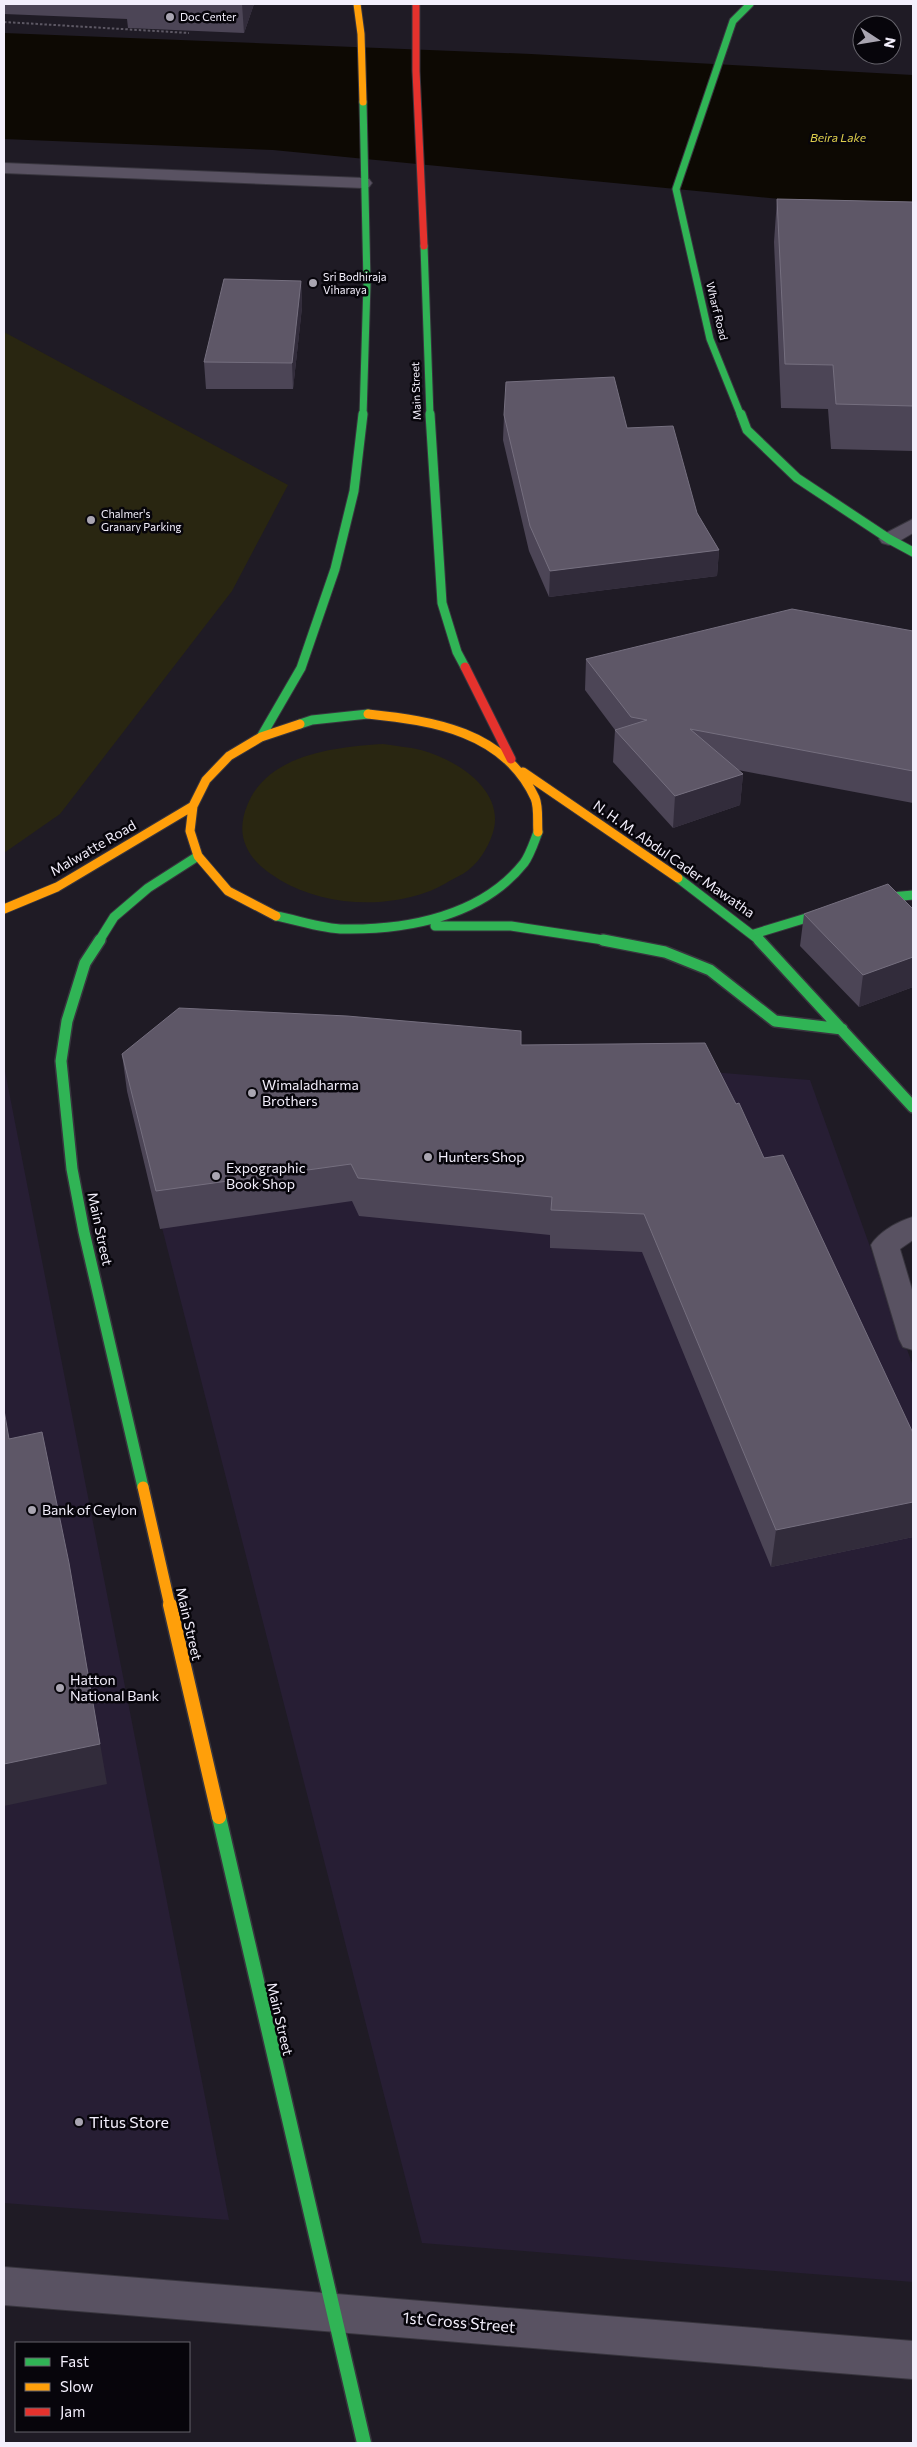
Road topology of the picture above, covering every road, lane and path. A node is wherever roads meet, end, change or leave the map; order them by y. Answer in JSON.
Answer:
{"nodes":[{"id":1,"x":358,"y":4,"type":"edge"},
{"id":2,"x":416,"y":4,"type":"edge"},
{"id":3,"x":750,"y":4,"type":"edge"},
{"id":4,"x":4,"y":22,"type":"edge"},
{"id":5,"x":189,"y":34,"type":"dead end"},
{"id":6,"x":4,"y":168,"type":"edge"},
{"id":7,"x":363,"y":176,"type":"junction"},
{"id":8,"x":913,"y":525,"type":"edge"},
{"id":9,"x":889,"y":539,"type":"junction"},
{"id":10,"x":913,"y":552,"type":"edge"},
{"id":11,"x":261,"y":737,"type":"junction"},
{"id":12,"x":516,"y":766,"type":"junction"},
{"id":13,"x":193,"y":806,"type":"junction"},
{"id":14,"x":198,"y":856,"type":"junction"},
{"id":15,"x":913,"y":895,"type":"edge"},
{"id":16,"x":4,"y":909,"type":"edge"},
{"id":17,"x":408,"y":926,"type":"junction"},
{"id":18,"x":754,"y":934,"type":"junction"},
{"id":19,"x":842,"y":1029,"type":"junction"},
{"id":20,"x":912,"y":1104,"type":"edge"},
{"id":21,"x":913,"y":1227,"type":"edge"},
{"id":22,"x":913,"y":1339,"type":"edge"},
{"id":23,"x":4,"y":2286,"type":"edge"},
{"id":24,"x":335,"y":2312,"type":"junction"},
{"id":25,"x":913,"y":2360,"type":"edge"},
{"id":26,"x":364,"y":2443,"type":"edge"}],
"edges":[{"from":1,"to":7,"type":"main road"},
{"from":2,"to":12,"type":"main road","name":"Main Street"},
{"from":3,"to":9,"type":"main road","name":"Wharf Road"},
{"from":4,"to":5,"type":"path"},
{"from":6,"to":7,"type":"street"},
{"from":7,"to":11,"type":"main road"},
{"from":8,"to":9,"type":"street"},
{"from":9,"to":10,"type":"main road","name":"Wharf Road"},
{"from":11,"to":12,"type":"main road","name":"N. H. M. Abdul Cader Mawatha"},
{"from":11,"to":13,"type":"main road"},
{"from":12,"to":17,"type":"main road","name":"Main Street"},
{"from":12,"to":18,"type":"main road","name":"N. H. M. Abdul Cader Mawatha"},
{"from":13,"to":14,"type":"main road"},
{"from":13,"to":16,"type":"main road","name":"Malwatte Road"},
{"from":14,"to":17,"type":"main road"},
{"from":14,"to":24,"type":"main road","name":"Main Street"},
{"from":15,"to":18,"type":"main road"},
{"from":17,"to":19,"type":"main road"},
{"from":18,"to":19,"type":"main road","name":"N. H. M. Abdul Cader Mawatha"},
{"from":19,"to":20,"type":"main road","name":"N. H. M. Abdul Cader Mawatha"},
{"from":21,"to":22,"type":"street"},
{"from":23,"to":24,"type":"street","name":"1st Cross Street"},
{"from":24,"to":25,"type":"street","name":"1st Cross Street"},
{"from":24,"to":26,"type":"main road","name":"Main Street"}]}
